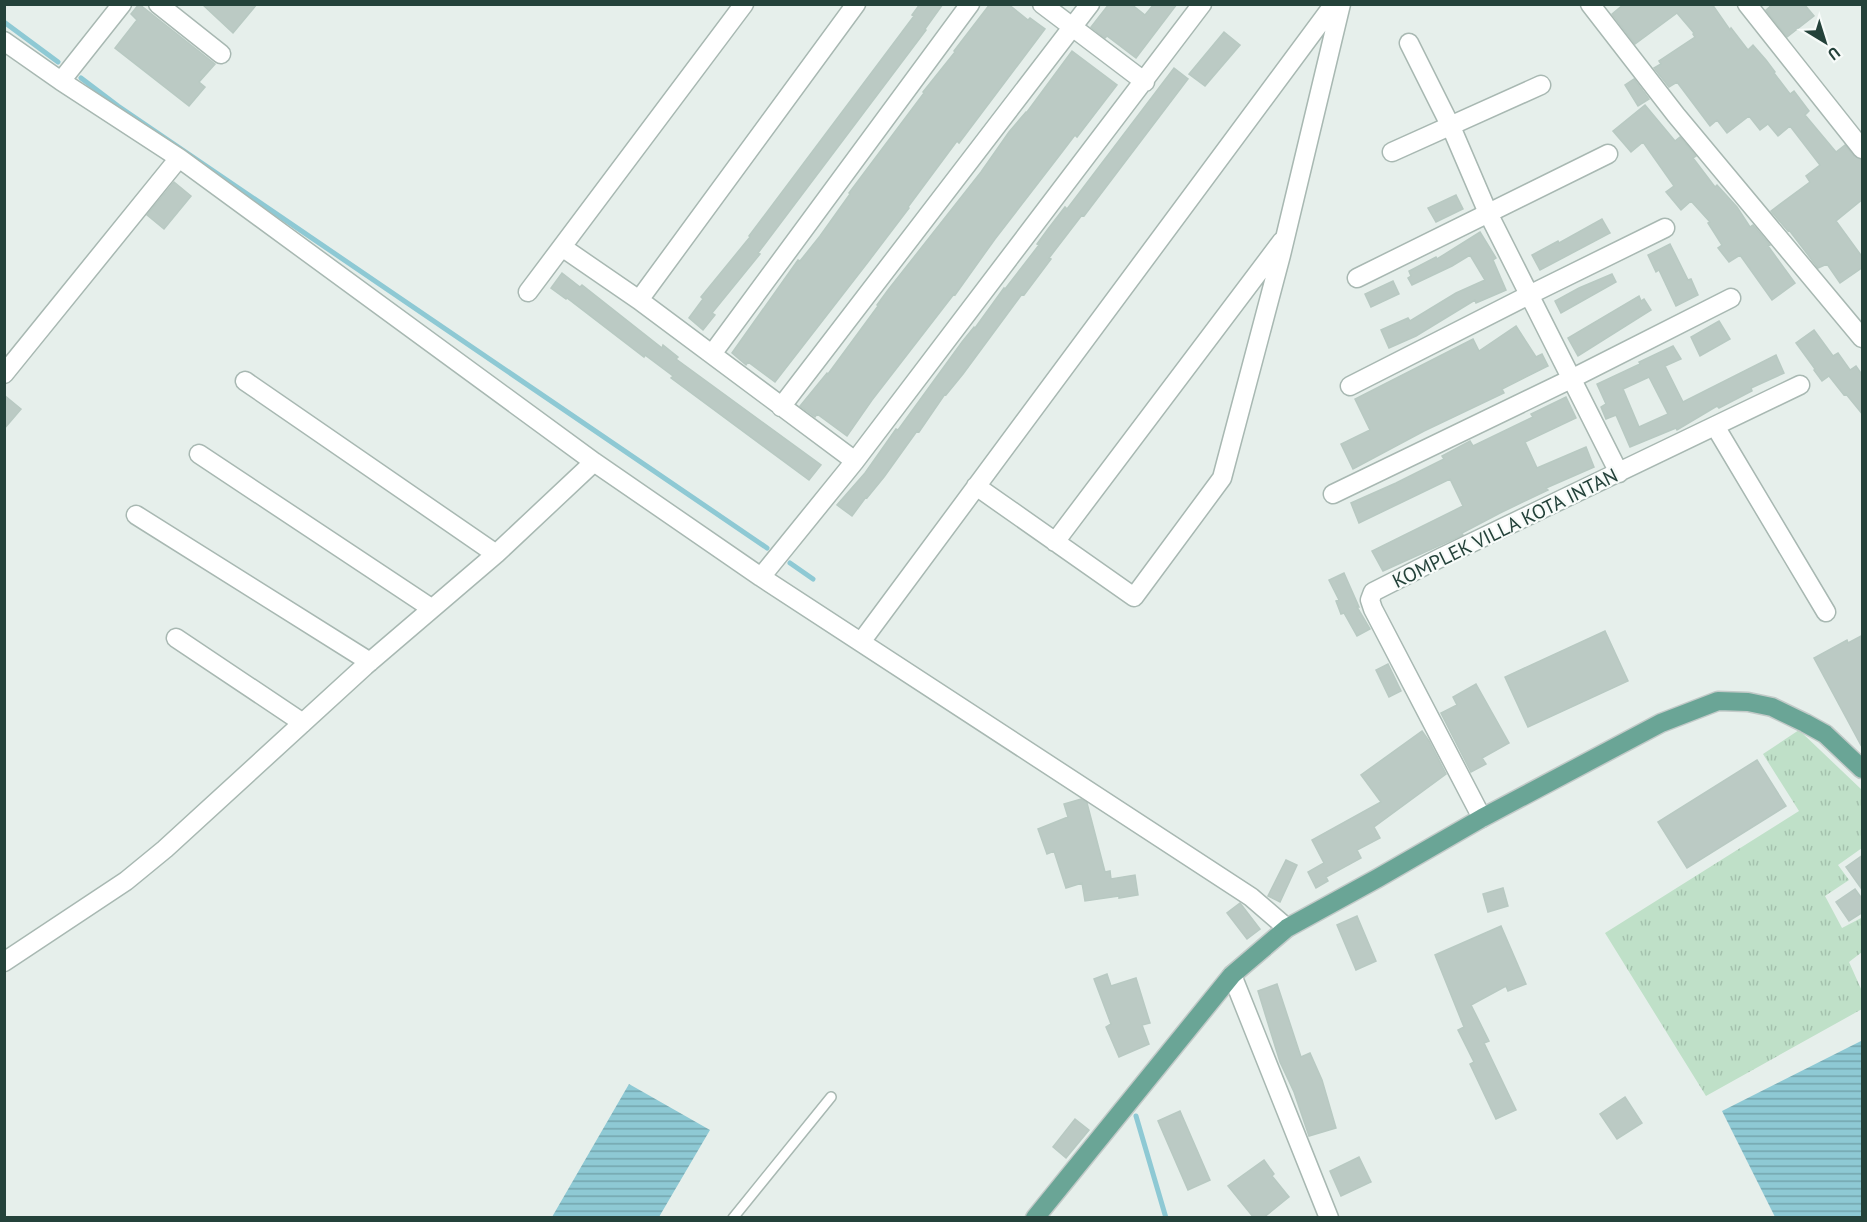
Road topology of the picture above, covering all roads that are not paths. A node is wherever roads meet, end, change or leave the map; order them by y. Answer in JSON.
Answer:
{"nodes":[{"id":1,"x":122,"y":4,"type":"edge"},
{"id":2,"x":158,"y":4,"type":"edge"},
{"id":3,"x":744,"y":4,"type":"edge"},
{"id":4,"x":856,"y":4,"type":"edge"},
{"id":5,"x":970,"y":4,"type":"edge"},
{"id":6,"x":1042,"y":4,"type":"edge"},
{"id":7,"x":1090,"y":4,"type":"edge"},
{"id":8,"x":1202,"y":4,"type":"edge"},
{"id":9,"x":1334,"y":4,"type":"edge"},
{"id":10,"x":1341,"y":4,"type":"edge"},
{"id":11,"x":1590,"y":4,"type":"edge"},
{"id":12,"x":1747,"y":4,"type":"edge"},
{"id":13,"x":1073,"y":27,"type":"junction"},
{"id":14,"x":4,"y":41,"type":"edge"},
{"id":15,"x":1408,"y":43,"type":"dead end"},
{"id":16,"x":221,"y":54,"type":"dead end"},
{"id":17,"x":61,"y":81,"type":"junction"},
{"id":18,"x":1145,"y":82,"type":"junction"},
{"id":19,"x":1541,"y":85,"type":"dead end"},
{"id":20,"x":1450,"y":126,"type":"junction"},
{"id":21,"x":1863,"y":149,"type":"edge"},
{"id":22,"x":1392,"y":152,"type":"dead end"},
{"id":23,"x":1608,"y":154,"type":"dead end"},
{"id":24,"x":178,"y":158,"type":"junction"},
{"id":25,"x":1488,"y":213,"type":"junction"},
{"id":26,"x":1665,"y":228,"type":"dead end"},
{"id":27,"x":1286,"y":234,"type":"junction"},
{"id":28,"x":562,"y":248,"type":"junction"},
{"id":29,"x":1357,"y":278,"type":"dead end"},
{"id":30,"x":528,"y":292,"type":"dead end"},
{"id":31,"x":1528,"y":295,"type":"junction"},
{"id":32,"x":1731,"y":297,"type":"dead end"},
{"id":33,"x":639,"y":300,"type":"junction"},
{"id":34,"x":1863,"y":338,"type":"edge"},
{"id":35,"x":712,"y":354,"type":"junction"},
{"id":36,"x":4,"y":374,"type":"edge"},
{"id":37,"x":1573,"y":378,"type":"junction"},
{"id":38,"x":245,"y":381,"type":"dead end"},
{"id":39,"x":1800,"y":385,"type":"dead end"},
{"id":40,"x":1350,"y":386,"type":"dead end"},
{"id":41,"x":781,"y":407,"type":"junction"},
{"id":42,"x":1716,"y":426,"type":"junction"},
{"id":43,"x":199,"y":454,"type":"dead end"},
{"id":44,"x":855,"y":461,"type":"junction"},
{"id":45,"x":594,"y":462,"type":"junction"},
{"id":46,"x":1619,"y":472,"type":"junction"},
{"id":47,"x":976,"y":486,"type":"junction"},
{"id":48,"x":1334,"y":494,"type":"dead end"},
{"id":49,"x":136,"y":514,"type":"dead end"},
{"id":50,"x":1055,"y":542,"type":"junction"},
{"id":51,"x":496,"y":554,"type":"junction"},
{"id":52,"x":761,"y":577,"type":"junction"},
{"id":53,"x":431,"y":608,"type":"junction"},
{"id":54,"x":1826,"y":612,"type":"dead end"},
{"id":55,"x":176,"y":638,"type":"dead end"},
{"id":56,"x":861,"y":642,"type":"junction"},
{"id":57,"x":370,"y":662,"type":"junction"},
{"id":58,"x":303,"y":723,"type":"junction"},
{"id":59,"x":1863,"y":769,"type":"edge"},
{"id":60,"x":1482,"y":818,"type":"junction"},
{"id":61,"x":1287,"y":928,"type":"junction"},
{"id":62,"x":4,"y":962,"type":"edge"},
{"id":63,"x":1232,"y":975,"type":"junction"},
{"id":64,"x":831,"y":1097,"type":"dead end"},
{"id":65,"x":733,"y":1218,"type":"edge"},
{"id":66,"x":1035,"y":1218,"type":"edge"},
{"id":67,"x":1329,"y":1218,"type":"edge"}],
"edges":[{"from":1,"to":17,"type":"street"},
{"from":2,"to":16,"type":"street"},
{"from":3,"to":28,"type":"street"},
{"from":4,"to":33,"type":"street"},
{"from":5,"to":35,"type":"street"},
{"from":6,"to":13,"type":"street"},
{"from":7,"to":13,"type":"street"},
{"from":8,"to":18,"type":"street"},
{"from":9,"to":47,"type":"street"},
{"from":10,"to":27,"type":"street"},
{"from":11,"to":34,"type":"street"},
{"from":12,"to":21,"type":"street"},
{"from":13,"to":18,"type":"street"},
{"from":13,"to":41,"type":"street"},
{"from":14,"to":17,"type":"street"},
{"from":15,"to":20,"type":"street"},
{"from":17,"to":24,"type":"street"},
{"from":18,"to":44,"type":"street"},
{"from":19,"to":20,"type":"street"},
{"from":20,"to":22,"type":"street"},
{"from":20,"to":25,"type":"street"},
{"from":23,"to":25,"type":"street"},
{"from":24,"to":36,"type":"street"},
{"from":24,"to":45,"type":"street"},
{"from":25,"to":29,"type":"street"},
{"from":25,"to":31,"type":"street"},
{"from":26,"to":31,"type":"street"},
{"from":27,"to":50,"type":"street"},
{"from":27,"to":50,"type":"street"},
{"from":28,"to":30,"type":"street"},
{"from":28,"to":33,"type":"street"},
{"from":31,"to":37,"type":"street"},
{"from":31,"to":40,"type":"street"},
{"from":32,"to":37,"type":"street"},
{"from":33,"to":35,"type":"street"},
{"from":35,"to":41,"type":"street"},
{"from":37,"to":46,"type":"street"},
{"from":37,"to":48,"type":"street"},
{"from":38,"to":51,"type":"street"},
{"from":39,"to":42,"type":"street","name":"KOMPLEK VILLA KOTA INTAN"},
{"from":41,"to":44,"type":"street"},
{"from":42,"to":46,"type":"street","name":"KOMPLEK VILLA KOTA INTAN"},
{"from":42,"to":54,"type":"street"},
{"from":43,"to":53,"type":"street"},
{"from":44,"to":52,"type":"street"},
{"from":45,"to":51,"type":"street"},
{"from":45,"to":52,"type":"street"},
{"from":46,"to":60,"type":"street","name":"KOMPLEK VILLA KOTA INTAN"},
{"from":47,"to":50,"type":"street"},
{"from":47,"to":56,"type":"street"},
{"from":49,"to":57,"type":"street"},
{"from":51,"to":53,"type":"street"},
{"from":52,"to":56,"type":"street"},
{"from":53,"to":57,"type":"street"},
{"from":55,"to":58,"type":"street"},
{"from":56,"to":61,"type":"street"},
{"from":57,"to":58,"type":"street"},
{"from":58,"to":62,"type":"street"},
{"from":59,"to":60,"type":"main road"},
{"from":60,"to":61,"type":"main road"},
{"from":61,"to":63,"type":"main road"},
{"from":63,"to":66,"type":"main road"},
{"from":63,"to":67,"type":"street"},
{"from":64,"to":65,"type":"lane"}]}
